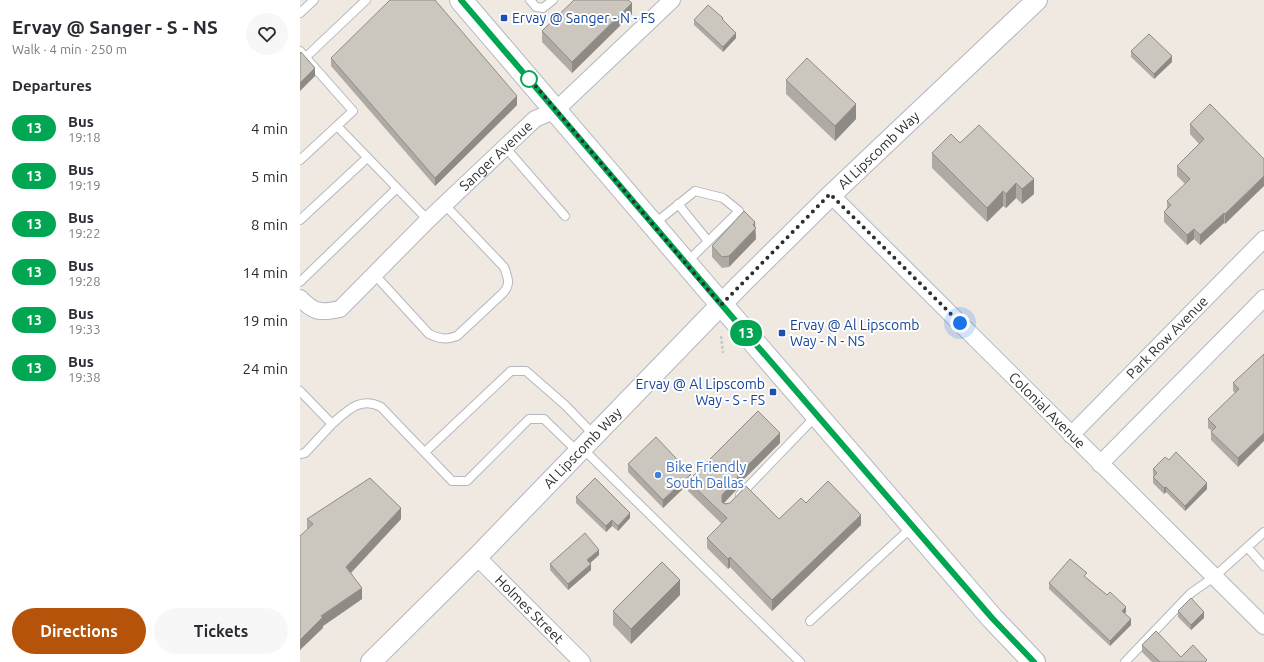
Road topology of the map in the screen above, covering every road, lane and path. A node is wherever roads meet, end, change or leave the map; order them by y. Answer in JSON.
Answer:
{"nodes":[{"id":1,"x":314,"y":0,"type":"edge"},
{"id":2,"x":366,"y":0,"type":"edge"},
{"id":3,"x":461,"y":0,"type":"edge"},
{"id":4,"x":530,"y":0,"type":"edge"},
{"id":5,"x":553,"y":0,"type":"edge"},
{"id":6,"x":672,"y":0,"type":"edge"},
{"id":7,"x":1035,"y":0,"type":"edge"},
{"id":8,"x":300,"y":13,"type":"edge"},
{"id":9,"x":303,"y":54,"type":"edge"},
{"id":10,"x":556,"y":110,"type":"junction"},
{"id":11,"x":337,"y":126,"type":"junction"},
{"id":12,"x":505,"y":147,"type":"junction"},
{"id":13,"x":367,"y":158,"type":"junction"},
{"id":14,"x":300,"y":160,"type":"edge"},
{"id":15,"x":396,"y":189,"type":"junction"},
{"id":16,"x":830,"y":194,"type":"junction"},
{"id":17,"x":444,"y":204,"type":"junction"},
{"id":18,"x":678,"y":204,"type":"junction"},
{"id":19,"x":565,"y":216,"type":"dead end"},
{"id":20,"x":300,"y":220,"type":"edge"},
{"id":21,"x":428,"y":220,"type":"junction"},
{"id":22,"x":653,"y":224,"type":"junction"},
{"id":23,"x":1264,"y":239,"type":"edge"},
{"id":24,"x":708,"y":241,"type":"junction"},
{"id":25,"x":686,"y":263,"type":"junction"},
{"id":26,"x":374,"y":274,"type":"junction"},
{"id":27,"x":300,"y":282,"type":"edge"},
{"id":28,"x":300,"y":298,"type":"edge"},
{"id":29,"x":1264,"y":298,"type":"edge"},
{"id":30,"x":721,"y":305,"type":"junction"},
{"id":31,"x":721,"y":336,"type":"dead end"},
{"id":32,"x":723,"y":353,"type":"dead end"},
{"id":33,"x":300,"y":391,"type":"edge"},
{"id":34,"x":817,"y":415,"type":"junction"},
{"id":35,"x":332,"y":424,"type":"junction"},
{"id":36,"x":1071,"y":435,"type":"junction"},
{"id":37,"x":586,"y":446,"type":"junction"},
{"id":38,"x":425,"y":452,"type":"junction"},
{"id":39,"x":300,"y":454,"type":"edge"},
{"id":40,"x":1100,"y":464,"type":"junction"},
{"id":41,"x":732,"y":503,"type":"edge"},
{"id":42,"x":914,"y":525,"type":"junction"},
{"id":43,"x":1264,"y":532,"type":"edge"},
{"id":44,"x":1248,"y":548,"type":"junction"},
{"id":45,"x":477,"y":557,"type":"junction"},
{"id":46,"x":1264,"y":566,"type":"edge"},
{"id":47,"x":1214,"y":578,"type":"junction"},
{"id":48,"x":810,"y":621,"type":"dead end"},
{"id":49,"x":1264,"y":626,"type":"edge"},
{"id":50,"x":371,"y":662,"type":"edge"},
{"id":51,"x":582,"y":662,"type":"edge"},
{"id":52,"x":800,"y":662,"type":"edge"},
{"id":53,"x":1034,"y":662,"type":"edge"},
{"id":54,"x":1125,"y":662,"type":"edge"}],
"edges":[{"from":1,"to":8,"type":"lane"},
{"from":2,"to":9,"type":"lane"},
{"from":3,"to":10,"type":"main road"},
{"from":4,"to":5,"type":"lane"},
{"from":6,"to":10,"type":"street","name":"Sanger Avenue"},
{"from":7,"to":16,"type":"street","name":"Al Lipscomb Way"},
{"from":9,"to":11,"type":"lane"},
{"from":10,"to":12,"type":"street","name":"Sanger Avenue"},
{"from":10,"to":22,"type":"main road"},
{"from":11,"to":13,"type":"lane"},
{"from":11,"to":14,"type":"lane"},
{"from":12,"to":17,"type":"street","name":"Sanger Avenue"},
{"from":12,"to":19,"type":"lane"},
{"from":13,"to":15,"type":"lane"},
{"from":13,"to":20,"type":"lane"},
{"from":15,"to":21,"type":"lane"},
{"from":15,"to":27,"type":"lane"},
{"from":16,"to":30,"type":"street","name":"Al Lipscomb Way"},
{"from":16,"to":36,"type":"street","name":"Colonial Avenue"},
{"from":17,"to":21,"type":"street","name":"Sanger Avenue"},
{"from":17,"to":26,"type":"lane"},
{"from":18,"to":22,"type":"lane"},
{"from":18,"to":24,"type":"lane"},
{"from":18,"to":24,"type":"lane"},
{"from":21,"to":26,"type":"street","name":"Sanger Avenue"},
{"from":22,"to":25,"type":"main road"},
{"from":23,"to":36,"type":"street","name":"Park Row Avenue"},
{"from":24,"to":25,"type":"lane"},
{"from":25,"to":30,"type":"main road"},
{"from":26,"to":28,"type":"street","name":"Sanger Avenue"},
{"from":29,"to":40,"type":"street"},
{"from":30,"to":34,"type":"main road"},
{"from":30,"to":37,"type":"street","name":"Al Lipscomb Way"},
{"from":31,"to":32,"type":"path"},
{"from":33,"to":35,"type":"lane"},
{"from":34,"to":41,"type":"lane"},
{"from":34,"to":42,"type":"main road"},
{"from":35,"to":38,"type":"lane"},
{"from":35,"to":39,"type":"lane"},
{"from":36,"to":40,"type":"street","name":"Colonial Avenue"},
{"from":37,"to":38,"type":"lane"},
{"from":37,"to":38,"type":"lane"},
{"from":37,"to":45,"type":"street","name":"Al Lipscomb Way"},
{"from":37,"to":52,"type":"lane"},
{"from":40,"to":47,"type":"street","name":"Colonial Avenue"},
{"from":42,"to":48,"type":"lane"},
{"from":42,"to":53,"type":"main road"},
{"from":43,"to":44,"type":"lane"},
{"from":44,"to":46,"type":"lane"},
{"from":44,"to":47,"type":"lane"},
{"from":45,"to":50,"type":"street","name":"Al Lipscomb Way"},
{"from":45,"to":51,"type":"street","name":"Holmes Street"},
{"from":47,"to":49,"type":"street","name":"Colonial Avenue"},
{"from":47,"to":54,"type":"lane"}]}
